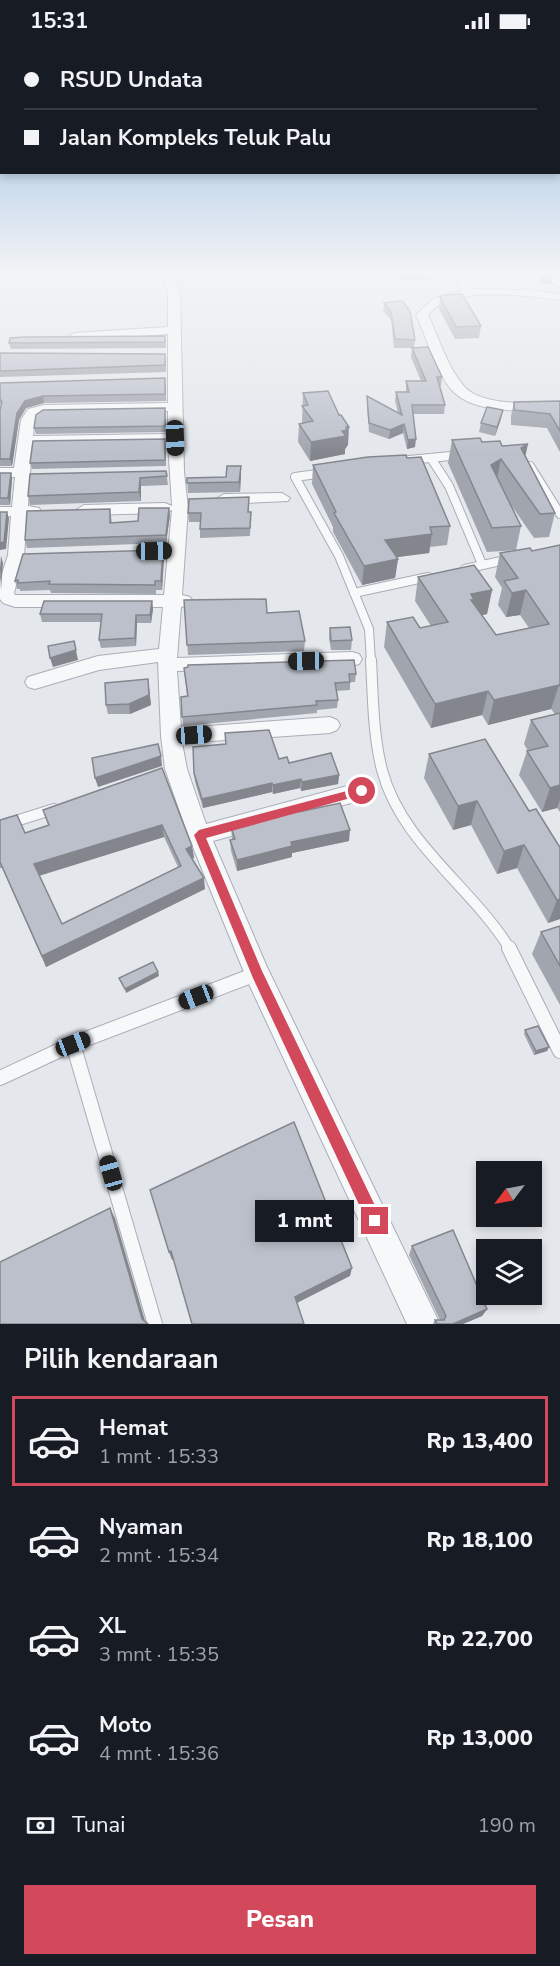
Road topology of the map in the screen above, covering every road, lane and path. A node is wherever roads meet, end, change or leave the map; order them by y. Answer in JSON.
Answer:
{"nodes":[{"id":1,"x":119,"y":334,"type":"edge"},
{"id":2,"x":173,"y":334,"type":"edge"},
{"id":3,"x":431,"y":334,"type":"edge"},
{"id":4,"x":74,"y":337,"type":"edge"},
{"id":5,"x":177,"y":407,"type":"junction"},
{"id":6,"x":560,"y":407,"type":"edge"},
{"id":7,"x":175,"y":438,"type":"junction"},
{"id":8,"x":27,"y":440,"type":"junction"},
{"id":9,"x":465,"y":454,"type":"edge"},
{"id":10,"x":431,"y":458,"type":"junction"},
{"id":11,"x":403,"y":460,"type":"edge"},
{"id":12,"x":528,"y":464,"type":"edge"},
{"id":13,"x":336,"y":471,"type":"edge"},
{"id":14,"x":0,"y":473,"type":"edge"},
{"id":15,"x":26,"y":475,"type":"junction"},
{"id":16,"x":282,"y":498,"type":"dead end"},
{"id":17,"x":213,"y":499,"type":"edge"},
{"id":18,"x":183,"y":502,"type":"junction"},
{"id":19,"x":0,"y":512,"type":"edge"},
{"id":20,"x":20,"y":512,"type":"junction"},
{"id":21,"x":560,"y":514,"type":"edge"},
{"id":22,"x":15,"y":555,"type":"edge"},
{"id":23,"x":515,"y":558,"type":"edge"},
{"id":24,"x":482,"y":564,"type":"junction"},
{"id":25,"x":459,"y":570,"type":"edge"},
{"id":26,"x":435,"y":576,"type":"edge"},
{"id":27,"x":354,"y":593,"type":"junction"},
{"id":28,"x":172,"y":601,"type":"junction"},
{"id":29,"x":206,"y":602,"type":"edge"},
{"id":30,"x":168,"y":659,"type":"junction"},
{"id":31,"x":352,"y":659,"type":"edge"},
{"id":32,"x":35,"y":682,"type":"dead end"},
{"id":33,"x":330,"y":725,"type":"dead end"},
{"id":34,"x":171,"y":736,"type":"junction"},
{"id":35,"x":362,"y":791,"type":"dead end"},
{"id":36,"x":66,"y":805,"type":"edge"},
{"id":37,"x":0,"y":826,"type":"edge"},
{"id":38,"x":199,"y":835,"type":"junction"},
{"id":39,"x":257,"y":974,"type":"junction"},
{"id":40,"x":73,"y":1044,"type":"junction"},
{"id":41,"x":560,"y":1051,"type":"edge"},
{"id":42,"x":0,"y":1078,"type":"edge"},
{"id":43,"x":155,"y":1324,"type":"edge"},
{"id":44,"x":424,"y":1324,"type":"edge"}],
"edges":[{"from":1,"to":4,"type":"street"},
{"from":2,"to":5,"type":"street"},
{"from":3,"to":6,"type":"street"},
{"from":5,"to":7,"type":"street"},
{"from":5,"to":8,"type":"street"},
{"from":7,"to":8,"type":"street"},
{"from":7,"to":18,"type":"street"},
{"from":8,"to":15,"type":"street"},
{"from":9,"to":10,"type":"lane"},
{"from":10,"to":11,"type":"lane"},
{"from":10,"to":24,"type":"lane"},
{"from":12,"to":21,"type":"lane"},
{"from":13,"to":27,"type":"lane"},
{"from":14,"to":15,"type":"street"},
{"from":15,"to":20,"type":"street"},
{"from":16,"to":17,"type":"street"},
{"from":18,"to":20,"type":"street"},
{"from":18,"to":28,"type":"street"},
{"from":19,"to":20,"type":"street"},
{"from":20,"to":22,"type":"street"},
{"from":22,"to":28,"type":"street"},
{"from":23,"to":24,"type":"lane"},
{"from":24,"to":25,"type":"lane"},
{"from":26,"to":27,"type":"lane"},
{"from":27,"to":41,"type":"lane"},
{"from":28,"to":29,"type":"street"},
{"from":28,"to":30,"type":"street"},
{"from":30,"to":31,"type":"street"},
{"from":30,"to":32,"type":"street"},
{"from":30,"to":34,"type":"street"},
{"from":33,"to":34,"type":"street"},
{"from":34,"to":38,"type":"street"},
{"from":35,"to":38,"type":"street"},
{"from":36,"to":37,"type":"lane"},
{"from":38,"to":39,"type":"street"},
{"from":39,"to":40,"type":"lane"},
{"from":39,"to":44,"type":"street"},
{"from":40,"to":42,"type":"lane"},
{"from":40,"to":43,"type":"lane"}]}
